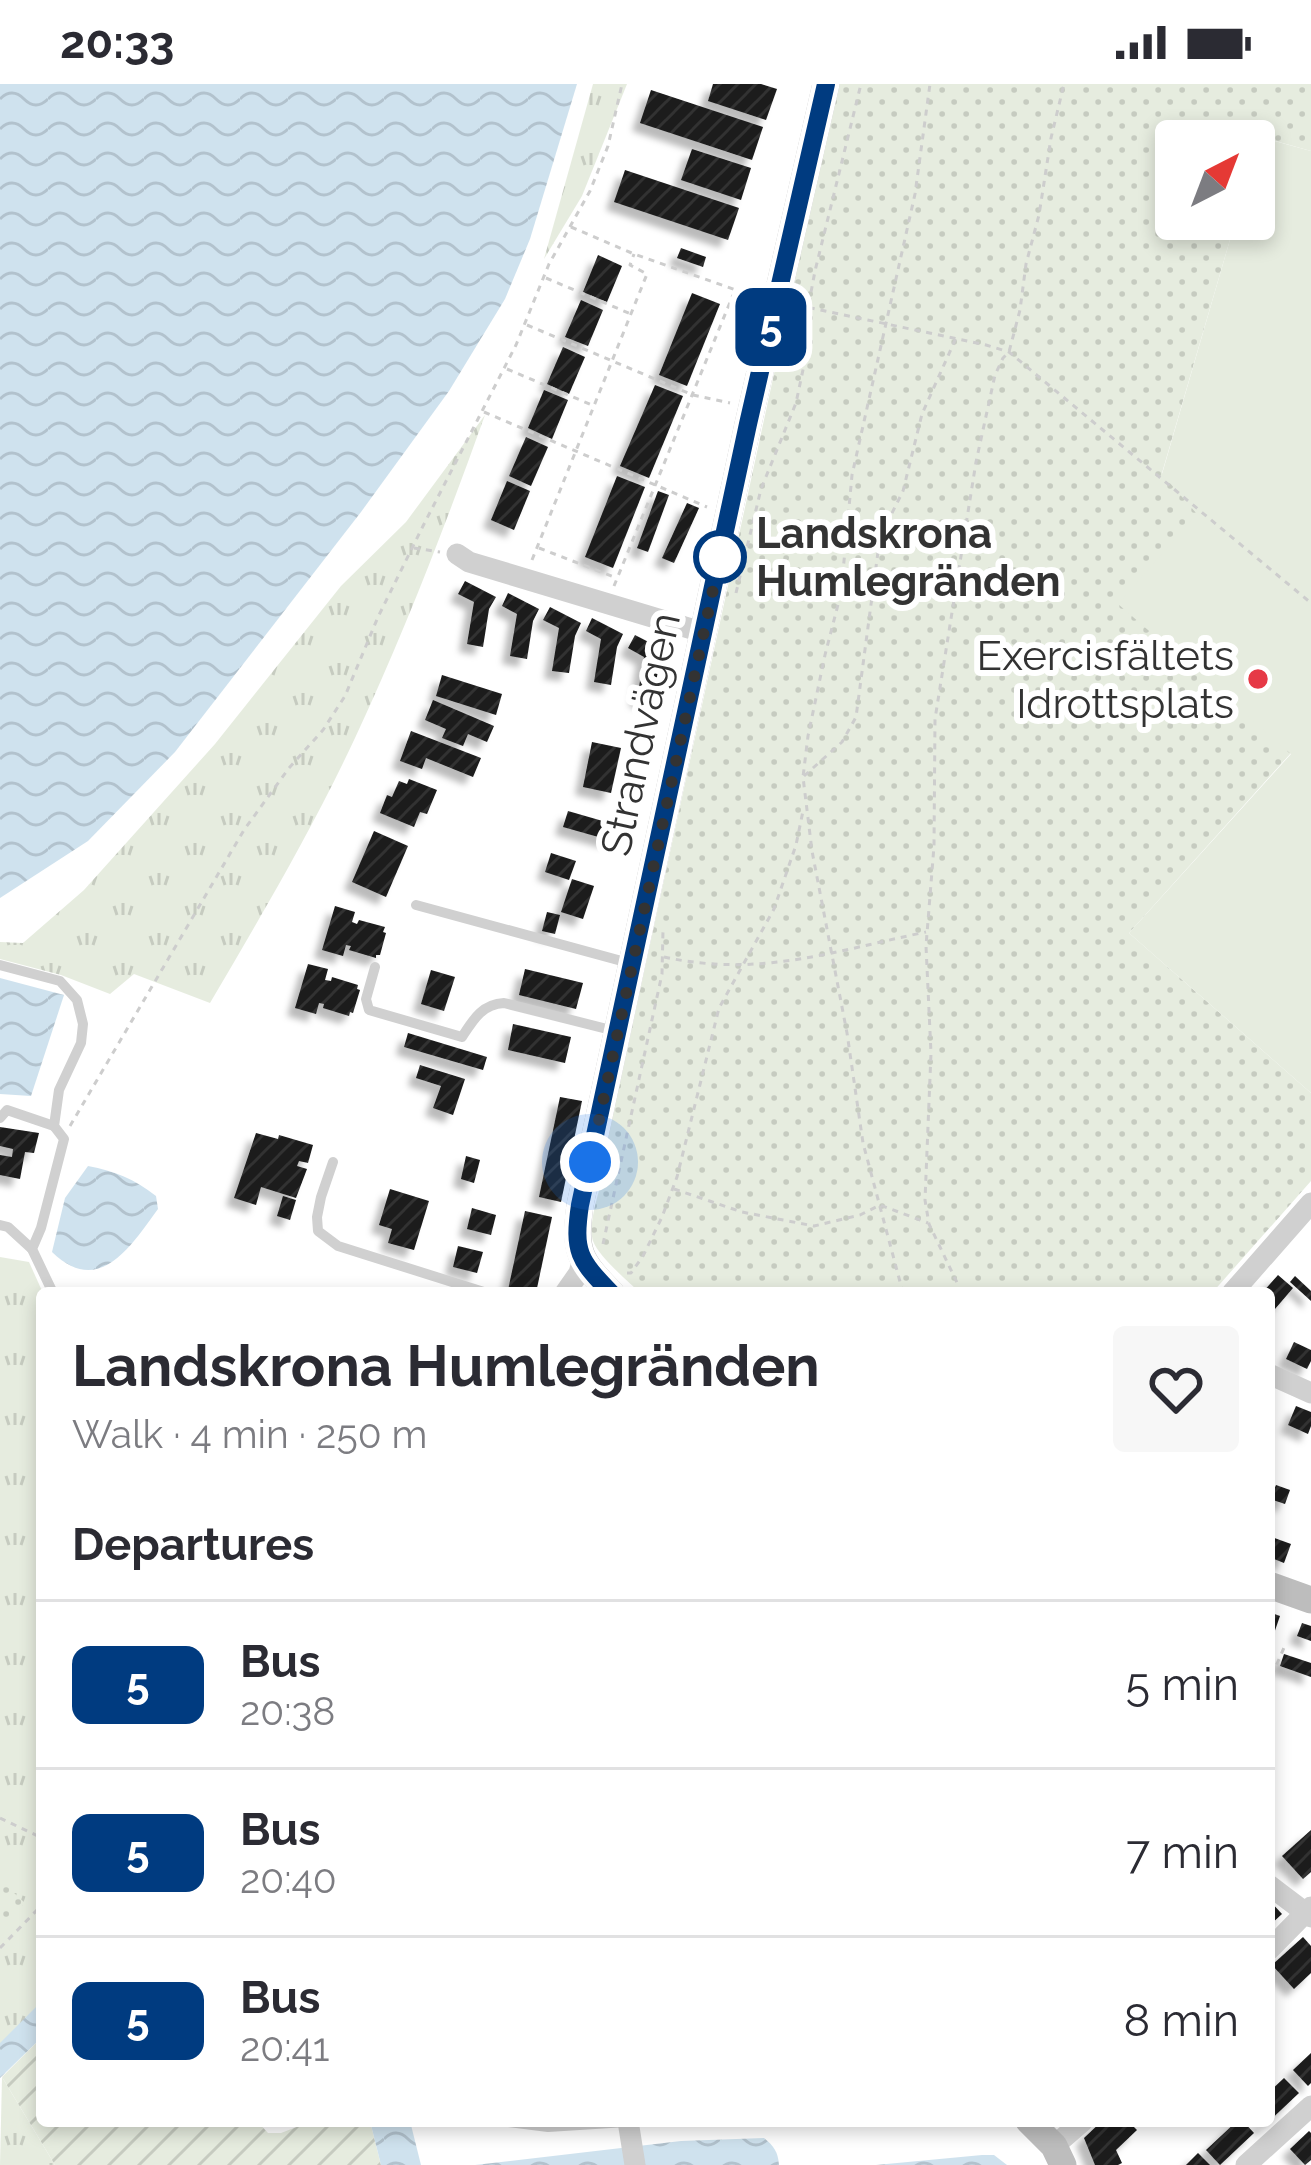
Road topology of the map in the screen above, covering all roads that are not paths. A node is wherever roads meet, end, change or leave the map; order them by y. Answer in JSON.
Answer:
{"nodes":[{"id":1,"x":826,"y":84,"type":"edge"},
{"id":2,"x":457,"y":554,"type":"road end"},
{"id":3,"x":705,"y":633,"type":"junction"},
{"id":4,"x":416,"y":905,"type":"dead end"},
{"id":5,"x":633,"y":964,"type":"junction"},
{"id":6,"x":0,"y":965,"type":"edge"},
{"id":7,"x":375,"y":967,"type":"dead end"},
{"id":8,"x":618,"y":1032,"type":"junction"},
{"id":9,"x":2,"y":1112,"type":"edge"},
{"id":10,"x":54,"y":1126,"type":"junction"},
{"id":11,"x":333,"y":1162,"type":"dead end"},
{"id":12,"x":1311,"y":1203,"type":"edge"},
{"id":13,"x":0,"y":1225,"type":"edge"},
{"id":14,"x":32,"y":1249,"type":"junction"},
{"id":15,"x":591,"y":1261,"type":"junction"},
{"id":16,"x":614,"y":1284,"type":"edge"},
{"id":17,"x":50,"y":1287,"type":"edge"},
{"id":18,"x":468,"y":1287,"type":"edge"},
{"id":19,"x":569,"y":1287,"type":"edge"},
{"id":20,"x":1237,"y":1287,"type":"edge"},
{"id":21,"x":1275,"y":1377,"type":"edge"},
{"id":22,"x":1311,"y":1393,"type":"edge"},
{"id":23,"x":1275,"y":1588,"type":"edge"},
{"id":24,"x":1311,"y":1600,"type":"edge"},
{"id":25,"x":1275,"y":1889,"type":"edge"},
{"id":26,"x":1309,"y":1912,"type":"edge"},
{"id":27,"x":1275,"y":1944,"type":"edge"},
{"id":28,"x":1311,"y":2106,"type":"edge"},
{"id":29,"x":632,"y":2127,"type":"edge"},
{"id":30,"x":1034,"y":2127,"type":"edge"},
{"id":31,"x":1079,"y":2127,"type":"edge"},
{"id":32,"x":1059,"y":2156,"type":"edge"},
{"id":33,"x":635,"y":2165,"type":"edge"},
{"id":34,"x":1246,"y":2165,"type":"edge"}],
"edges":[{"from":1,"to":3,"type":"street","name":"Strandvägen"},
{"from":2,"to":3,"type":"street"},
{"from":3,"to":5,"type":"street","name":"Strandvägen"},
{"from":4,"to":5,"type":"lane"},
{"from":5,"to":8,"type":"street","name":"Strandvägen"},
{"from":6,"to":10,"type":"lane"},
{"from":7,"to":8,"type":"lane"},
{"from":8,"to":15,"type":"street","name":"Strandvägen"},
{"from":9,"to":10,"type":"lane"},
{"from":10,"to":14,"type":"lane"},
{"from":11,"to":18,"type":"lane"},
{"from":12,"to":20,"type":"street"},
{"from":13,"to":14,"type":"lane"},
{"from":14,"to":17,"type":"lane"},
{"from":15,"to":16,"type":"street"},
{"from":15,"to":19,"type":"street"},
{"from":21,"to":22,"type":"street"},
{"from":23,"to":24,"type":"street"},
{"from":25,"to":26,"type":"street"},
{"from":26,"to":27,"type":"street"},
{"from":28,"to":34,"type":"street"},
{"from":29,"to":33,"type":"street"},
{"from":30,"to":32,"type":"street"},
{"from":31,"to":32,"type":"street"}]}
